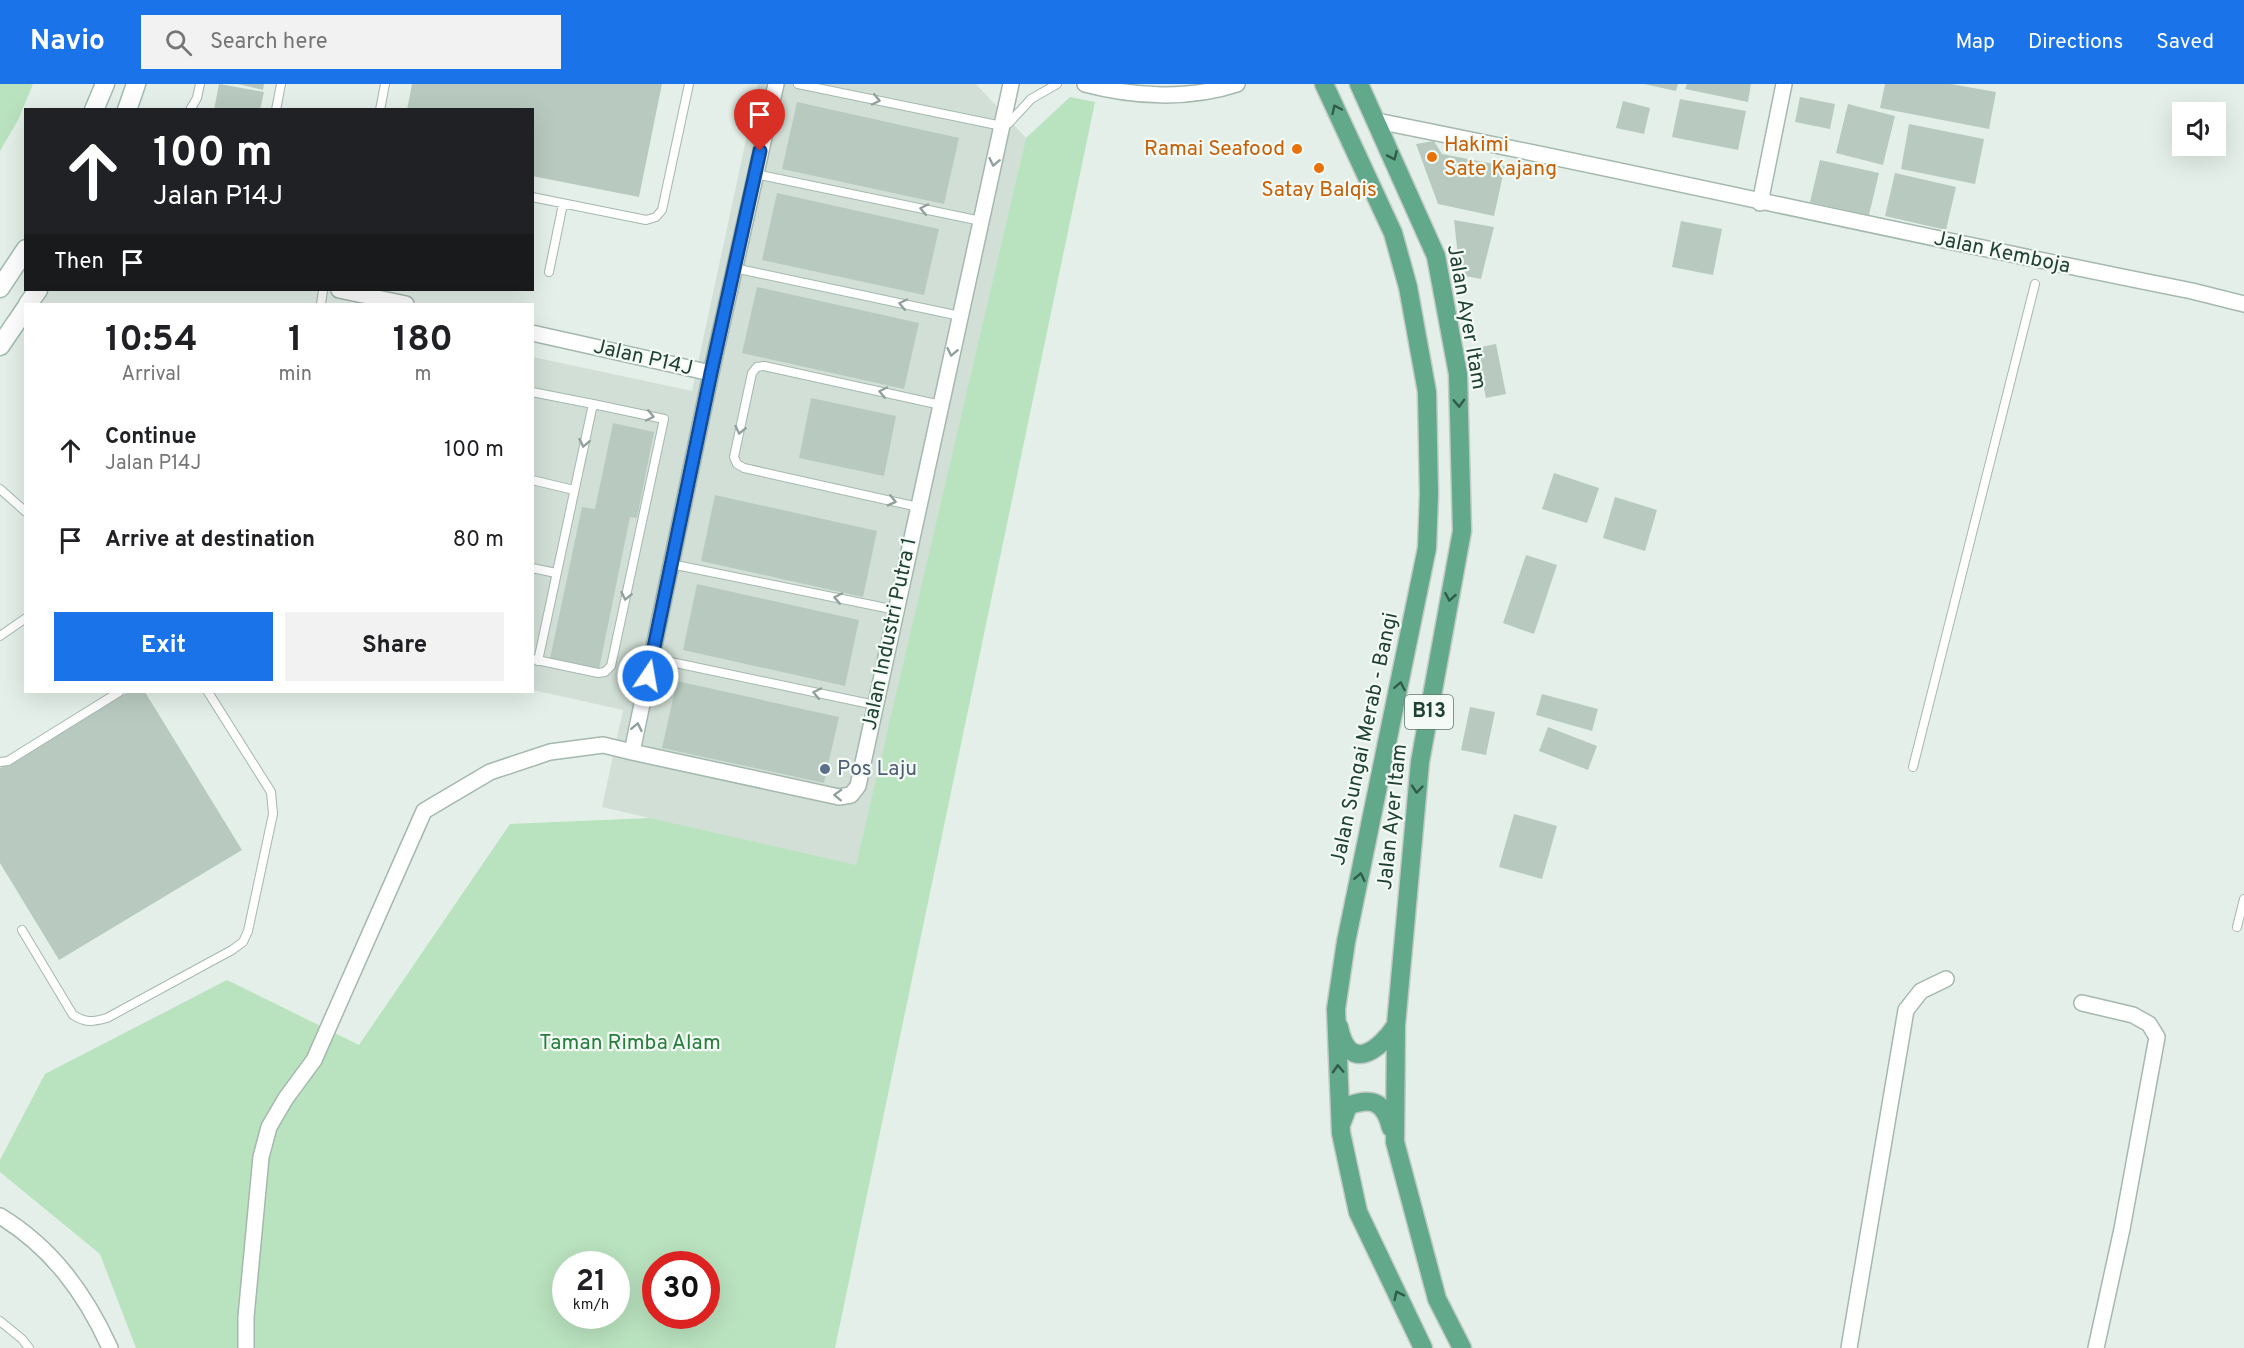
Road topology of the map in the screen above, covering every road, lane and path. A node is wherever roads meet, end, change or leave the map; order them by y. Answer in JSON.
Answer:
{"nodes":[{"id":1,"x":105,"y":84,"type":"edge"},
{"id":2,"x":136,"y":84,"type":"edge"},
{"id":3,"x":200,"y":84,"type":"edge"},
{"id":4,"x":281,"y":84,"type":"edge"},
{"id":5,"x":385,"y":84,"type":"edge"},
{"id":6,"x":688,"y":84,"type":"edge"},
{"id":7,"x":776,"y":84,"type":"edge"},
{"id":8,"x":798,"y":84,"type":"edge"},
{"id":9,"x":1011,"y":84,"type":"edge"},
{"id":10,"x":1057,"y":84,"type":"edge"},
{"id":11,"x":1085,"y":84,"type":"edge"},
{"id":12,"x":1237,"y":84,"type":"edge"},
{"id":13,"x":1324,"y":84,"type":"edge"},
{"id":14,"x":1359,"y":84,"type":"edge"},
{"id":15,"x":1784,"y":84,"type":"edge"},
{"id":16,"x":95,"y":108,"type":"edge"},
{"id":17,"x":129,"y":108,"type":"edge"},
{"id":18,"x":191,"y":108,"type":"edge"},
{"id":19,"x":276,"y":108,"type":"edge"},
{"id":20,"x":380,"y":108,"type":"edge"},
{"id":21,"x":1377,"y":121,"type":"junction"},
{"id":22,"x":1002,"y":126,"type":"junction"},
{"id":23,"x":755,"y":174,"type":"junction"},
{"id":24,"x":534,"y":197,"type":"edge"},
{"id":25,"x":1760,"y":203,"type":"junction"},
{"id":26,"x":563,"y":204,"type":"junction"},
{"id":27,"x":981,"y":221,"type":"junction"},
{"id":28,"x":24,"y":252,"type":"edge"},
{"id":29,"x":734,"y":267,"type":"junction"},
{"id":30,"x":549,"y":273,"type":"dead end"},
{"id":31,"x":2035,"y":284,"type":"dead end"},
{"id":32,"x":0,"y":288,"type":"edge"},
{"id":33,"x":341,"y":291,"type":"edge"},
{"id":34,"x":358,"y":299,"type":"edge"},
{"id":35,"x":396,"y":303,"type":"edge"},
{"id":36,"x":2244,"y":303,"type":"edge"},
{"id":37,"x":24,"y":310,"type":"edge"},
{"id":38,"x":960,"y":316,"type":"junction"},
{"id":39,"x":534,"y":333,"type":"edge"},
{"id":40,"x":0,"y":346,"type":"edge"},
{"id":41,"x":711,"y":373,"type":"junction"},
{"id":42,"x":534,"y":392,"type":"edge"},
{"id":43,"x":593,"y":405,"type":"junction"},
{"id":44,"x":941,"y":405,"type":"junction"},
{"id":45,"x":534,"y":480,"type":"edge"},
{"id":46,"x":0,"y":489,"type":"edge"},
{"id":47,"x":574,"y":490,"type":"junction"},
{"id":48,"x":918,"y":507,"type":"junction"},
{"id":49,"x":24,"y":510,"type":"edge"},
{"id":50,"x":671,"y":564,"type":"junction"},
{"id":51,"x":534,"y":568,"type":"edge"},
{"id":52,"x":556,"y":573,"type":"junction"},
{"id":53,"x":896,"y":610,"type":"junction"},
{"id":54,"x":24,"y":619,"type":"edge"},
{"id":55,"x":0,"y":636,"type":"edge"},
{"id":56,"x":652,"y":658,"type":"junction"},
{"id":57,"x":535,"y":660,"type":"edge"},
{"id":58,"x":117,"y":693,"type":"edge"},
{"id":59,"x":209,"y":693,"type":"edge"},
{"id":60,"x":875,"y":705,"type":"junction"},
{"id":61,"x":632,"y":752,"type":"junction"},
{"id":62,"x":0,"y":762,"type":"edge"},
{"id":63,"x":1913,"y":767,"type":"dead end"},
{"id":64,"x":2244,"y":899,"type":"edge"},
{"id":65,"x":2236,"y":927,"type":"dead end"},
{"id":66,"x":22,"y":930,"type":"dead end"},
{"id":67,"x":1946,"y":979,"type":"dead end"},
{"id":68,"x":2082,"y":1003,"type":"dead end"},
{"id":69,"x":1336,"y":1009,"type":"junction"},
{"id":70,"x":1396,"y":1025,"type":"junction"},
{"id":71,"x":1341,"y":1133,"type":"junction"},
{"id":72,"x":1395,"y":1142,"type":"junction"},
{"id":73,"x":0,"y":1216,"type":"edge"},
{"id":74,"x":0,"y":1321,"type":"edge"},
{"id":75,"x":29,"y":1348,"type":"edge"},
{"id":76,"x":110,"y":1348,"type":"edge"},
{"id":77,"x":246,"y":1348,"type":"edge"},
{"id":78,"x":1424,"y":1348,"type":"edge"},
{"id":79,"x":1462,"y":1348,"type":"edge"},
{"id":80,"x":1849,"y":1348,"type":"edge"},
{"id":81,"x":2096,"y":1348,"type":"edge"}],
"edges":[{"from":1,"to":16,"type":"main road"},
{"from":2,"to":17,"type":"main road"},
{"from":3,"to":18,"type":"lane"},
{"from":4,"to":19,"type":"lane"},
{"from":5,"to":20,"type":"lane"},
{"from":6,"to":26,"type":"lane"},
{"from":7,"to":23,"type":"street","name":"Jalan P14J"},
{"from":8,"to":22,"type":"lane","one_way":true},
{"from":9,"to":22,"type":"street","name":"Jalan Industri Putra 1"},
{"from":10,"to":22,"type":"lane"},
{"from":11,"to":12,"type":"street"},
{"from":69,"to":13,"type":"main road","name":"Jalan Sungai Merab - Bangi","number":"B13","one_way":true},
{"from":14,"to":21,"type":"main road","name":"Jalan Ayer Itam","number":"B13"},
{"from":15,"to":25,"type":"street"},
{"from":21,"to":25,"type":"street","name":"Jalan Kemboja"},
{"from":21,"to":70,"type":"main road","name":"Jalan Ayer Itam","number":"B13","one_way":true},
{"from":22,"to":27,"type":"street","name":"Jalan Industri Putra 1","one_way":true},
{"from":27,"to":23,"type":"lane","one_way":true},
{"from":23,"to":29,"type":"street","name":"Jalan P14J"},
{"from":24,"to":26,"type":"lane"},
{"from":25,"to":36,"type":"street","name":"Jalan Kemboja"},
{"from":26,"to":30,"type":"lane"},
{"from":27,"to":38,"type":"street","name":"Jalan Industri Putra 1"},
{"from":28,"to":32,"type":"main road"},
{"from":38,"to":29,"type":"lane","one_way":true},
{"from":29,"to":41,"type":"street","name":"Jalan P14J"},
{"from":31,"to":63,"type":"lane"},
{"from":33,"to":34,"type":"street"},
{"from":34,"to":35,"type":"street"},
{"from":37,"to":40,"type":"main road"},
{"from":38,"to":44,"type":"street","name":"Jalan Industri Putra 1","one_way":true},
{"from":39,"to":41,"type":"street","name":"Jalan P14J"},
{"from":41,"to":50,"type":"street"},
{"from":42,"to":43,"type":"lane"},
{"from":43,"to":47,"type":"lane","one_way":true},
{"from":43,"to":57,"type":"lane","one_way":true},
{"from":44,"to":48,"type":"street","name":"Jalan Industri Putra 1"},
{"from":44,"to":48,"type":"lane","one_way":true},
{"from":45,"to":47,"type":"lane"},
{"from":46,"to":49,"type":"lane"},
{"from":47,"to":52,"type":"lane"},
{"from":48,"to":53,"type":"street","name":"Jalan Industri Putra 1"},
{"from":53,"to":50,"type":"lane","one_way":true},
{"from":50,"to":56,"type":"street"},
{"from":51,"to":52,"type":"lane"},
{"from":52,"to":57,"type":"lane"},
{"from":53,"to":60,"type":"street","name":"Jalan Industri Putra 1"},
{"from":54,"to":55,"type":"lane"},
{"from":60,"to":56,"type":"lane","one_way":true},
{"from":61,"to":56,"type":"street","one_way":true},
{"from":58,"to":62,"type":"lane"},
{"from":59,"to":66,"type":"lane"},
{"from":60,"to":61,"type":"street","name":"Jalan Industri Putra 1","one_way":true},
{"from":61,"to":77,"type":"street"},
{"from":64,"to":65,"type":"lane"},
{"from":67,"to":80,"type":"street"},
{"from":68,"to":81,"type":"street"},
{"from":69,"to":70,"type":"main road"},
{"from":71,"to":69,"type":"main road","name":"Jalan Sungai Merab - Bangi","number":"B13","one_way":true},
{"from":70,"to":72,"type":"main road","name":"Jalan Ayer Itam","number":"B13"},
{"from":71,"to":72,"type":"main road"},
{"from":78,"to":71,"type":"main road","name":"Jalan Sungai Merab - Bangi","number":"B13","one_way":true},
{"from":72,"to":79,"type":"main road","name":"Jalan Ayer Itam","number":"B13"},
{"from":73,"to":76,"type":"street"},
{"from":74,"to":75,"type":"lane"}]}
